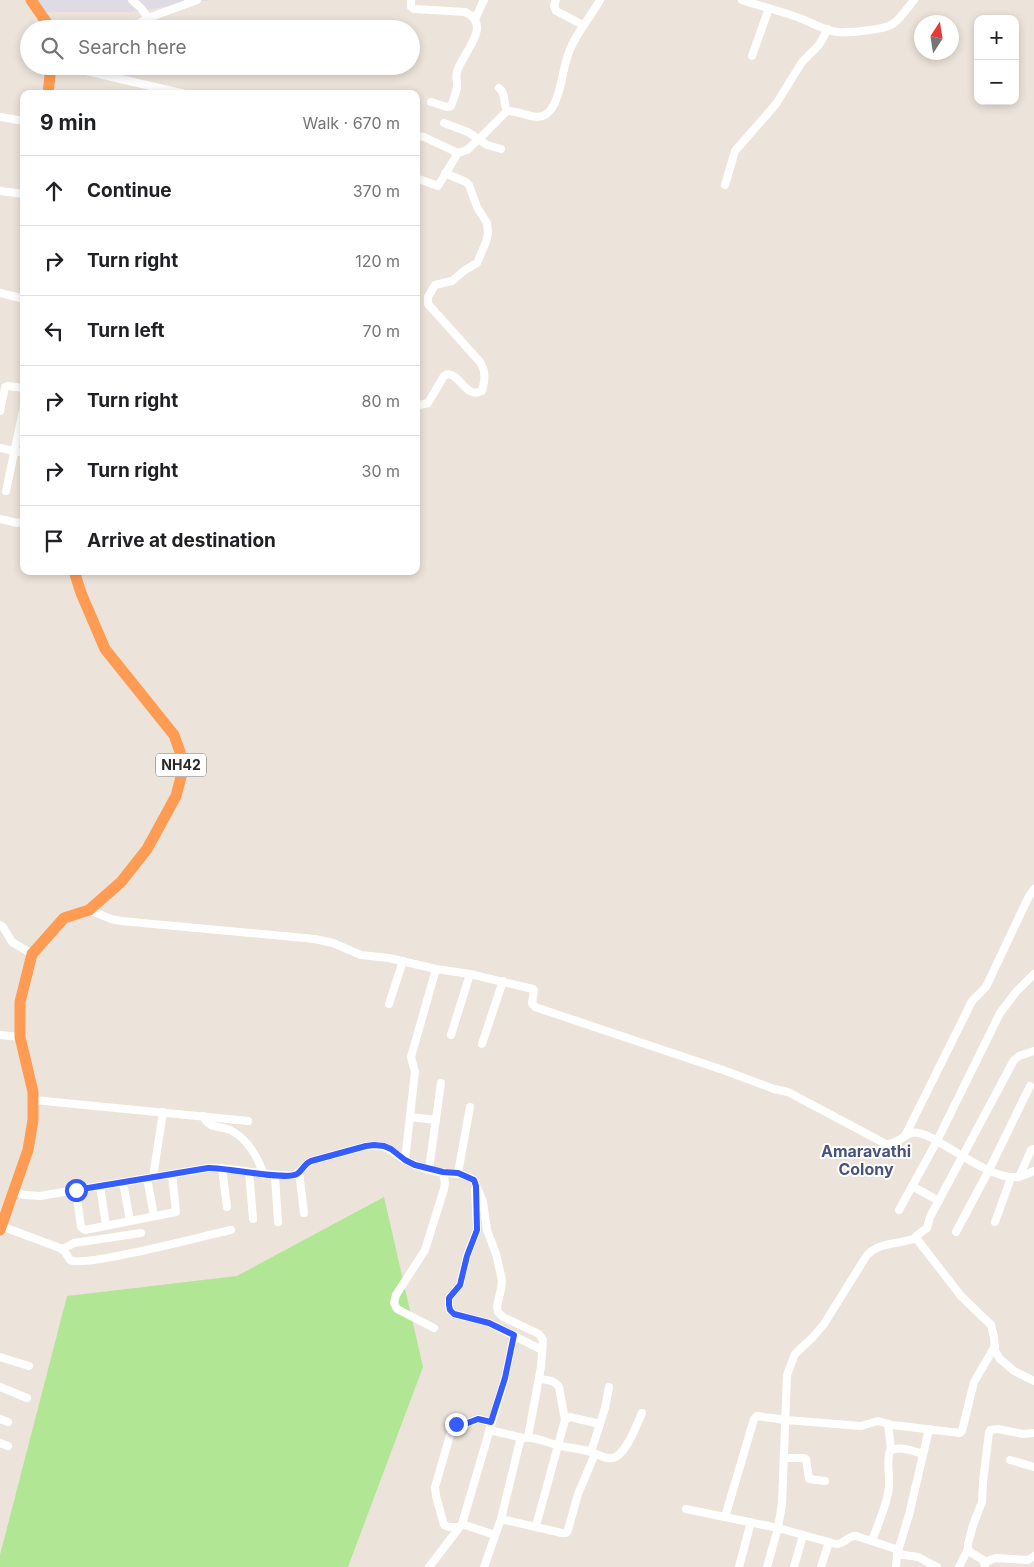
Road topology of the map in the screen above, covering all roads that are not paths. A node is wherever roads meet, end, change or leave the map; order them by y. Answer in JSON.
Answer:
{"nodes":[{"id":1,"x":31,"y":0,"type":"edge"},
{"id":2,"x":132,"y":0,"type":"edge"},
{"id":3,"x":197,"y":0,"type":"edge"},
{"id":4,"x":411,"y":0,"type":"edge"},
{"id":5,"x":484,"y":0,"type":"edge"},
{"id":6,"x":556,"y":0,"type":"edge"},
{"id":7,"x":742,"y":0,"type":"edge"},
{"id":8,"x":914,"y":0,"type":"edge"},
{"id":9,"x":597,"y":1,"type":"edge"},
{"id":10,"x":769,"y":8,"type":"junction"},
{"id":11,"x":148,"y":18,"type":"junction"},
{"id":12,"x":45,"y":20,"type":"edge"},
{"id":13,"x":145,"y":20,"type":"edge"},
{"id":14,"x":475,"y":20,"type":"junction"},
{"id":15,"x":583,"y":26,"type":"junction"},
{"id":16,"x":828,"y":29,"type":"junction"},
{"id":17,"x":752,"y":56,"type":"dead end"},
{"id":18,"x":51,"y":75,"type":"edge"},
{"id":19,"x":103,"y":75,"type":"edge"},
{"id":20,"x":500,"y":88,"type":"dead end"},
{"id":21,"x":49,"y":90,"type":"edge"},
{"id":22,"x":168,"y":90,"type":"edge"},
{"id":23,"x":431,"y":102,"type":"dead end"},
{"id":24,"x":507,"y":110,"type":"junction"},
{"id":25,"x":0,"y":117,"type":"edge"},
{"id":26,"x":20,"y":120,"type":"edge"},
{"id":27,"x":444,"y":123,"type":"dead end"},
{"id":28,"x":420,"y":136,"type":"edge"},
{"id":29,"x":479,"y":139,"type":"junction"},
{"id":30,"x":501,"y":150,"type":"dead end"},
{"id":31,"x":458,"y":153,"type":"junction"},
{"id":32,"x":445,"y":173,"type":"junction"},
{"id":33,"x":420,"y":179,"type":"edge"},
{"id":34,"x":725,"y":185,"type":"dead end"},
{"id":35,"x":0,"y":191,"type":"edge"},
{"id":36,"x":20,"y":194,"type":"edge"},
{"id":37,"x":0,"y":293,"type":"edge"},
{"id":38,"x":20,"y":298,"type":"edge"},
{"id":39,"x":20,"y":388,"type":"edge"},
{"id":40,"x":420,"y":405,"type":"edge"},
{"id":41,"x":0,"y":406,"type":"edge"},
{"id":42,"x":20,"y":424,"type":"edge"},
{"id":43,"x":0,"y":448,"type":"edge"},
{"id":44,"x":14,"y":451,"type":"junction"},
{"id":45,"x":20,"y":452,"type":"edge"},
{"id":46,"x":0,"y":472,"type":"edge"},
{"id":47,"x":10,"y":474,"type":"junction"},
{"id":48,"x":6,"y":491,"type":"dead end"},
{"id":49,"x":0,"y":519,"type":"edge"},
{"id":50,"x":20,"y":522,"type":"edge"},
{"id":51,"x":75,"y":575,"type":"edge"},
{"id":52,"x":1034,"y":889,"type":"edge"},
{"id":53,"x":89,"y":910,"type":"junction"},
{"id":54,"x":0,"y":925,"type":"edge"},
{"id":55,"x":32,"y":954,"type":"junction"},
{"id":56,"x":403,"y":961,"type":"junction"},
{"id":57,"x":436,"y":969,"type":"junction"},
{"id":58,"x":470,"y":974,"type":"junction"},
{"id":59,"x":1034,"y":974,"type":"edge"},
{"id":60,"x":503,"y":981,"type":"junction"},
{"id":61,"x":389,"y":1004,"type":"dead end"},
{"id":62,"x":0,"y":1034,"type":"edge"},
{"id":63,"x":451,"y":1035,"type":"dead end"},
{"id":64,"x":20,"y":1037,"type":"junction"},
{"id":65,"x":482,"y":1044,"type":"dead end"},
{"id":66,"x":1034,"y":1050,"type":"edge"},
{"id":67,"x":442,"y":1082,"type":"dead end"},
{"id":68,"x":1030,"y":1086,"type":"dead end"},
{"id":69,"x":34,"y":1100,"type":"junction"},
{"id":70,"x":470,"y":1106,"type":"dead end"},
{"id":71,"x":162,"y":1112,"type":"junction"},
{"id":72,"x":203,"y":1116,"type":"junction"},
{"id":73,"x":410,"y":1117,"type":"junction"},
{"id":74,"x":436,"y":1120,"type":"junction"},
{"id":75,"x":248,"y":1121,"type":"dead end"},
{"id":76,"x":904,"y":1137,"type":"junction"},
{"id":77,"x":937,"y":1141,"type":"junction"},
{"id":78,"x":1034,"y":1149,"type":"edge"},
{"id":79,"x":962,"y":1156,"type":"junction"},
{"id":80,"x":405,"y":1160,"type":"junction"},
{"id":81,"x":222,"y":1168,"type":"junction"},
{"id":82,"x":429,"y":1169,"type":"junction"},
{"id":83,"x":989,"y":1170,"type":"junction"},
{"id":84,"x":1034,"y":1171,"type":"edge"},
{"id":85,"x":249,"y":1172,"type":"junction"},
{"id":86,"x":299,"y":1172,"type":"junction"},
{"id":87,"x":443,"y":1172,"type":"junction"},
{"id":88,"x":458,"y":1173,"type":"junction"},
{"id":89,"x":172,"y":1174,"type":"junction"},
{"id":90,"x":264,"y":1174,"type":"junction"},
{"id":91,"x":275,"y":1176,"type":"junction"},
{"id":92,"x":1015,"y":1177,"type":"junction"},
{"id":93,"x":150,"y":1178,"type":"junction"},
{"id":94,"x":123,"y":1182,"type":"junction"},
{"id":95,"x":100,"y":1186,"type":"junction"},
{"id":96,"x":476,"y":1186,"type":"junction"},
{"id":97,"x":912,"y":1186,"type":"junction"},
{"id":98,"x":76,"y":1190,"type":"junction"},
{"id":99,"x":14,"y":1191,"type":"junction"},
{"id":100,"x":939,"y":1201,"type":"junction"},
{"id":101,"x":227,"y":1207,"type":"dead end"},
{"id":102,"x":899,"y":1210,"type":"dead end"},
{"id":103,"x":304,"y":1213,"type":"dead end"},
{"id":104,"x":154,"y":1216,"type":"junction"},
{"id":105,"x":253,"y":1220,"type":"dead end"},
{"id":106,"x":130,"y":1221,"type":"junction"},
{"id":107,"x":278,"y":1222,"type":"dead end"},
{"id":108,"x":995,"y":1222,"type":"dead end"},
{"id":109,"x":106,"y":1225,"type":"junction"},
{"id":110,"x":1,"y":1228,"type":"edge"},
{"id":111,"x":231,"y":1230,"type":"dead end"},
{"id":112,"x":956,"y":1232,"type":"dead end"},
{"id":113,"x":141,"y":1233,"type":"dead end"},
{"id":114,"x":916,"y":1238,"type":"junction"},
{"id":115,"x":63,"y":1250,"type":"junction"},
{"id":116,"x":434,"y":1328,"type":"dead end"},
{"id":117,"x":514,"y":1335,"type":"junction"},
{"id":118,"x":995,"y":1346,"type":"junction"},
{"id":119,"x":542,"y":1350,"type":"junction"},
{"id":120,"x":0,"y":1357,"type":"edge"},
{"id":121,"x":29,"y":1366,"type":"dead end"},
{"id":122,"x":539,"y":1379,"type":"junction"},
{"id":123,"x":1034,"y":1381,"type":"edge"},
{"id":124,"x":0,"y":1387,"type":"edge"},
{"id":125,"x":609,"y":1387,"type":"dead end"},
{"id":126,"x":28,"y":1398,"type":"dead end"},
{"id":127,"x":642,"y":1413,"type":"dead end"},
{"id":128,"x":565,"y":1420,"type":"junction"},
{"id":129,"x":786,"y":1420,"type":"junction"},
{"id":130,"x":600,"y":1424,"type":"junction"},
{"id":131,"x":888,"y":1424,"type":"junction"},
{"id":132,"x":490,"y":1426,"type":"junction"},
{"id":133,"x":929,"y":1429,"type":"junction"},
{"id":134,"x":1034,"y":1433,"type":"edge"},
{"id":135,"x":525,"y":1438,"type":"junction"},
{"id":136,"x":559,"y":1446,"type":"junction"},
{"id":137,"x":891,"y":1449,"type":"junction"},
{"id":138,"x":593,"y":1453,"type":"junction"},
{"id":139,"x":923,"y":1454,"type":"junction"},
{"id":140,"x":784,"y":1458,"type":"junction"},
{"id":141,"x":1010,"y":1460,"type":"dead end"},
{"id":142,"x":1034,"y":1467,"type":"edge"},
{"id":143,"x":825,"y":1481,"type":"dead end"},
{"id":144,"x":686,"y":1509,"type":"dead end"},
{"id":145,"x":725,"y":1517,"type":"junction"},
{"id":146,"x":500,"y":1519,"type":"junction"},
{"id":147,"x":751,"y":1522,"type":"junction"},
{"id":148,"x":461,"y":1525,"type":"junction"},
{"id":149,"x":536,"y":1526,"type":"junction"},
{"id":150,"x":778,"y":1528,"type":"junction"},
{"id":151,"x":495,"y":1535,"type":"junction"},
{"id":152,"x":802,"y":1535,"type":"junction"},
{"id":153,"x":872,"y":1541,"type":"junction"},
{"id":154,"x":829,"y":1542,"type":"junction"},
{"id":155,"x":968,"y":1549,"type":"junction"},
{"id":156,"x":898,"y":1552,"type":"junction"},
{"id":157,"x":1030,"y":1561,"type":"edge"},
{"id":158,"x":985,"y":1565,"type":"edge"},
{"id":159,"x":429,"y":1567,"type":"edge"},
{"id":160,"x":484,"y":1567,"type":"edge"},
{"id":161,"x":739,"y":1567,"type":"edge"},
{"id":162,"x":767,"y":1567,"type":"edge"},
{"id":163,"x":794,"y":1567,"type":"edge"},
{"id":164,"x":821,"y":1567,"type":"edge"},
{"id":165,"x":896,"y":1567,"type":"edge"},
{"id":166,"x":937,"y":1567,"type":"edge"},
{"id":167,"x":959,"y":1567,"type":"edge"}],
"edges":[{"from":1,"to":12,"type":"highway"},
{"from":2,"to":11,"type":"street"},
{"from":3,"to":11,"type":"street"},
{"from":4,"to":14,"type":"street"},
{"from":5,"to":14,"type":"street"},
{"from":6,"to":15,"type":"street"},
{"from":7,"to":10,"type":"street"},
{"from":8,"to":16,"type":"street"},
{"from":9,"to":15,"type":"street"},
{"from":10,"to":16,"type":"street"},
{"from":10,"to":17,"type":"street"},
{"from":11,"to":13,"type":"street"},
{"from":14,"to":23,"type":"street"},
{"from":15,"to":24,"type":"street"},
{"from":16,"to":34,"type":"street"},
{"from":18,"to":21,"type":"highway"},
{"from":19,"to":22,"type":"street"},
{"from":20,"to":24,"type":"street"},
{"from":24,"to":29,"type":"street"},
{"from":25,"to":26,"type":"street"},
{"from":27,"to":29,"type":"street"},
{"from":28,"to":31,"type":"street"},
{"from":29,"to":30,"type":"street"},
{"from":29,"to":31,"type":"street"},
{"from":31,"to":32,"type":"street"},
{"from":32,"to":33,"type":"street"},
{"from":32,"to":40,"type":"street"},
{"from":35,"to":36,"type":"street"},
{"from":37,"to":38,"type":"street"},
{"from":39,"to":41,"type":"street"},
{"from":42,"to":44,"type":"street"},
{"from":43,"to":44,"type":"street"},
{"from":44,"to":45,"type":"street"},
{"from":44,"to":47,"type":"street"},
{"from":46,"to":47,"type":"street"},
{"from":47,"to":48,"type":"street"},
{"from":49,"to":50,"type":"street"},
{"from":51,"to":53,"type":"highway","number":"NH42"},
{"from":52,"to":76,"type":"street"},
{"from":53,"to":55,"type":"highway","number":"NH42"},
{"from":53,"to":56,"type":"street"},
{"from":54,"to":55,"type":"street"},
{"from":55,"to":64,"type":"highway","number":"NH42"},
{"from":56,"to":57,"type":"street"},
{"from":56,"to":61,"type":"street"},
{"from":57,"to":58,"type":"street"},
{"from":57,"to":73,"type":"street"},
{"from":58,"to":60,"type":"street"},
{"from":58,"to":63,"type":"street"},
{"from":59,"to":77,"type":"street"},
{"from":60,"to":65,"type":"street"},
{"from":60,"to":76,"type":"street"},
{"from":62,"to":64,"type":"street"},
{"from":64,"to":69,"type":"highway","number":"NH42"},
{"from":66,"to":79,"type":"street"},
{"from":67,"to":74,"type":"street"},
{"from":68,"to":83,"type":"street"},
{"from":69,"to":71,"type":"street"},
{"from":69,"to":99,"type":"highway","number":"NH42"},
{"from":70,"to":88,"type":"street"},
{"from":71,"to":72,"type":"street"},
{"from":71,"to":93,"type":"street"},
{"from":72,"to":75,"type":"street"},
{"from":72,"to":90,"type":"street"},
{"from":73,"to":74,"type":"street"},
{"from":73,"to":80,"type":"street"},
{"from":74,"to":82,"type":"street"},
{"from":76,"to":77,"type":"street"},
{"from":77,"to":79,"type":"street"},
{"from":77,"to":97,"type":"street"},
{"from":78,"to":92,"type":"street"},
{"from":79,"to":83,"type":"street"},
{"from":79,"to":100,"type":"street"},
{"from":80,"to":82,"type":"street"},
{"from":80,"to":86,"type":"street"},
{"from":81,"to":85,"type":"street"},
{"from":81,"to":89,"type":"street"},
{"from":81,"to":101,"type":"street"},
{"from":82,"to":87,"type":"street"},
{"from":83,"to":92,"type":"street"},
{"from":83,"to":112,"type":"street"},
{"from":84,"to":92,"type":"street"},
{"from":85,"to":90,"type":"street"},
{"from":85,"to":105,"type":"street"},
{"from":86,"to":91,"type":"street"},
{"from":86,"to":103,"type":"street"},
{"from":87,"to":88,"type":"street"},
{"from":87,"to":116,"type":"street"},
{"from":88,"to":96,"type":"street"},
{"from":89,"to":93,"type":"street"},
{"from":89,"to":104,"type":"street"},
{"from":90,"to":91,"type":"street"},
{"from":91,"to":107,"type":"street"},
{"from":92,"to":108,"type":"street"},
{"from":93,"to":94,"type":"street"},
{"from":93,"to":104,"type":"street"},
{"from":94,"to":95,"type":"street"},
{"from":94,"to":106,"type":"street"},
{"from":95,"to":98,"type":"street"},
{"from":95,"to":109,"type":"street"},
{"from":96,"to":117,"type":"street"},
{"from":96,"to":119,"type":"street"},
{"from":97,"to":100,"type":"street"},
{"from":97,"to":102,"type":"street"},
{"from":98,"to":99,"type":"street"},
{"from":98,"to":109,"type":"street"},
{"from":99,"to":110,"type":"highway","number":"NH42"},
{"from":100,"to":114,"type":"street"},
{"from":104,"to":106,"type":"street"},
{"from":106,"to":109,"type":"street"},
{"from":110,"to":115,"type":"street"},
{"from":111,"to":115,"type":"street"},
{"from":113,"to":115,"type":"street"},
{"from":114,"to":118,"type":"street"},
{"from":114,"to":129,"type":"street"},
{"from":117,"to":119,"type":"street"},
{"from":117,"to":132,"type":"street"},
{"from":118,"to":123,"type":"street"},
{"from":118,"to":133,"type":"street"},
{"from":119,"to":122,"type":"street"},
{"from":120,"to":121,"type":"street"},
{"from":122,"to":128,"type":"street"},
{"from":122,"to":135,"type":"street"},
{"from":124,"to":126,"type":"street"},
{"from":125,"to":130,"type":"street"},
{"from":127,"to":138,"type":"street"},
{"from":128,"to":130,"type":"street"},
{"from":128,"to":136,"type":"street"},
{"from":129,"to":131,"type":"street"},
{"from":129,"to":140,"type":"street"},
{"from":129,"to":145,"type":"street"},
{"from":130,"to":138,"type":"street"},
{"from":131,"to":133,"type":"street"},
{"from":131,"to":137,"type":"street"},
{"from":132,"to":135,"type":"street"},
{"from":132,"to":148,"type":"street"},
{"from":132,"to":148,"type":"street"},
{"from":133,"to":139,"type":"street"},
{"from":134,"to":155,"type":"street"},
{"from":135,"to":136,"type":"street"},
{"from":135,"to":146,"type":"street"},
{"from":136,"to":138,"type":"street"},
{"from":136,"to":149,"type":"street"},
{"from":137,"to":139,"type":"street"},
{"from":137,"to":153,"type":"street"},
{"from":138,"to":149,"type":"street"},
{"from":139,"to":156,"type":"street"},
{"from":140,"to":143,"type":"street"},
{"from":140,"to":150,"type":"street"},
{"from":141,"to":142,"type":"street"},
{"from":144,"to":145,"type":"street"},
{"from":145,"to":147,"type":"street"},
{"from":146,"to":149,"type":"street"},
{"from":146,"to":151,"type":"street"},
{"from":147,"to":150,"type":"street"},
{"from":147,"to":161,"type":"street"},
{"from":148,"to":151,"type":"street"},
{"from":148,"to":159,"type":"street"},
{"from":150,"to":152,"type":"street"},
{"from":150,"to":162,"type":"street"},
{"from":151,"to":160,"type":"street"},
{"from":152,"to":154,"type":"street"},
{"from":152,"to":163,"type":"street"},
{"from":153,"to":154,"type":"street"},
{"from":153,"to":156,"type":"street"},
{"from":154,"to":164,"type":"street"},
{"from":155,"to":158,"type":"street"},
{"from":155,"to":167,"type":"street"},
{"from":156,"to":165,"type":"street"},
{"from":156,"to":166,"type":"street"},
{"from":157,"to":158,"type":"street"}]}
